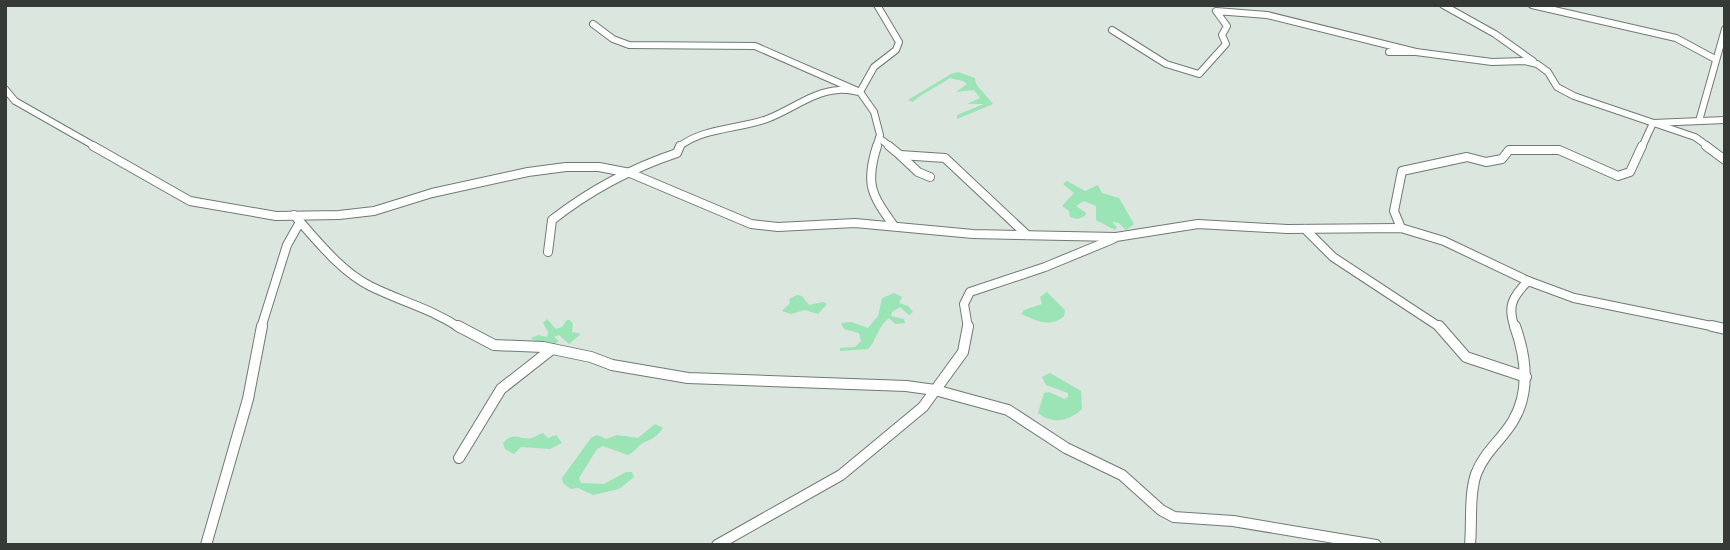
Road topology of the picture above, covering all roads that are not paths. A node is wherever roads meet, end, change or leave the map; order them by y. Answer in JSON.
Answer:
{"nodes":[{"id":1,"x":877,"y":5,"type":"edge"},
{"id":2,"x":1443,"y":5,"type":"edge"},
{"id":3,"x":1532,"y":5,"type":"edge"},
{"id":4,"x":593,"y":24,"type":"dead end"},
{"id":5,"x":1725,"y":29,"type":"edge"},
{"id":6,"x":1112,"y":30,"type":"dead end"},
{"id":7,"x":1389,"y":52,"type":"dead end"},
{"id":8,"x":1416,"y":52,"type":"junction"},
{"id":9,"x":1715,"y":59,"type":"junction"},
{"id":10,"x":1537,"y":64,"type":"junction"},
{"id":11,"x":5,"y":89,"type":"edge"},
{"id":12,"x":860,"y":92,"type":"junction"},
{"id":13,"x":1725,"y":120,"type":"edge"},
{"id":14,"x":1699,"y":121,"type":"junction"},
{"id":15,"x":1653,"y":124,"type":"junction"},
{"id":16,"x":879,"y":138,"type":"junction"},
{"id":17,"x":900,"y":155,"type":"junction"},
{"id":18,"x":1725,"y":160,"type":"edge"},
{"id":19,"x":629,"y":173,"type":"junction"},
{"id":20,"x":930,"y":177,"type":"dead end"},
{"id":21,"x":297,"y":218,"type":"junction"},
{"id":22,"x":894,"y":226,"type":"junction"},
{"id":23,"x":1401,"y":228,"type":"junction"},
{"id":24,"x":1305,"y":229,"type":"junction"},
{"id":25,"x":1027,"y":235,"type":"junction"},
{"id":26,"x":1116,"y":237,"type":"junction"},
{"id":27,"x":548,"y":252,"type":"dead end"},
{"id":28,"x":1528,"y":281,"type":"junction"},
{"id":29,"x":1725,"y":329,"type":"edge"},
{"id":30,"x":552,"y":349,"type":"junction"},
{"id":31,"x":1526,"y":377,"type":"junction"},
{"id":32,"x":935,"y":390,"type":"junction"},
{"id":33,"x":458,"y":458,"type":"dead end"},
{"id":34,"x":206,"y":545,"type":"edge"},
{"id":35,"x":717,"y":545,"type":"edge"},
{"id":36,"x":1374,"y":545,"type":"edge"},
{"id":37,"x":1470,"y":545,"type":"edge"}],
"edges":[{"from":1,"to":12,"type":"street"},
{"from":2,"to":10,"type":"street"},
{"from":3,"to":9,"type":"street"},
{"from":4,"to":12,"type":"street"},
{"from":5,"to":9,"type":"street"},
{"from":6,"to":8,"type":"street"},
{"from":7,"to":8,"type":"street"},
{"from":8,"to":10,"type":"street"},
{"from":9,"to":14,"type":"street"},
{"from":10,"to":15,"type":"street"},
{"from":11,"to":21,"type":"street"},
{"from":12,"to":16,"type":"street"},
{"from":12,"to":19,"type":"street"},
{"from":13,"to":14,"type":"street"},
{"from":14,"to":15,"type":"street"},
{"from":15,"to":18,"type":"street"},
{"from":15,"to":23,"type":"street"},
{"from":16,"to":17,"type":"street"},
{"from":16,"to":22,"type":"street"},
{"from":17,"to":20,"type":"street"},
{"from":17,"to":25,"type":"street"},
{"from":19,"to":21,"type":"street"},
{"from":19,"to":22,"type":"street"},
{"from":19,"to":27,"type":"street"},
{"from":21,"to":30,"type":"street"},
{"from":21,"to":34,"type":"street"},
{"from":22,"to":25,"type":"street"},
{"from":23,"to":24,"type":"street"},
{"from":23,"to":28,"type":"street"},
{"from":24,"to":26,"type":"street"},
{"from":24,"to":31,"type":"street"},
{"from":25,"to":26,"type":"street"},
{"from":26,"to":32,"type":"street"},
{"from":28,"to":29,"type":"street"},
{"from":28,"to":31,"type":"street"},
{"from":30,"to":32,"type":"street"},
{"from":30,"to":33,"type":"street"},
{"from":31,"to":37,"type":"street"},
{"from":32,"to":35,"type":"street"},
{"from":32,"to":36,"type":"street"}]}
